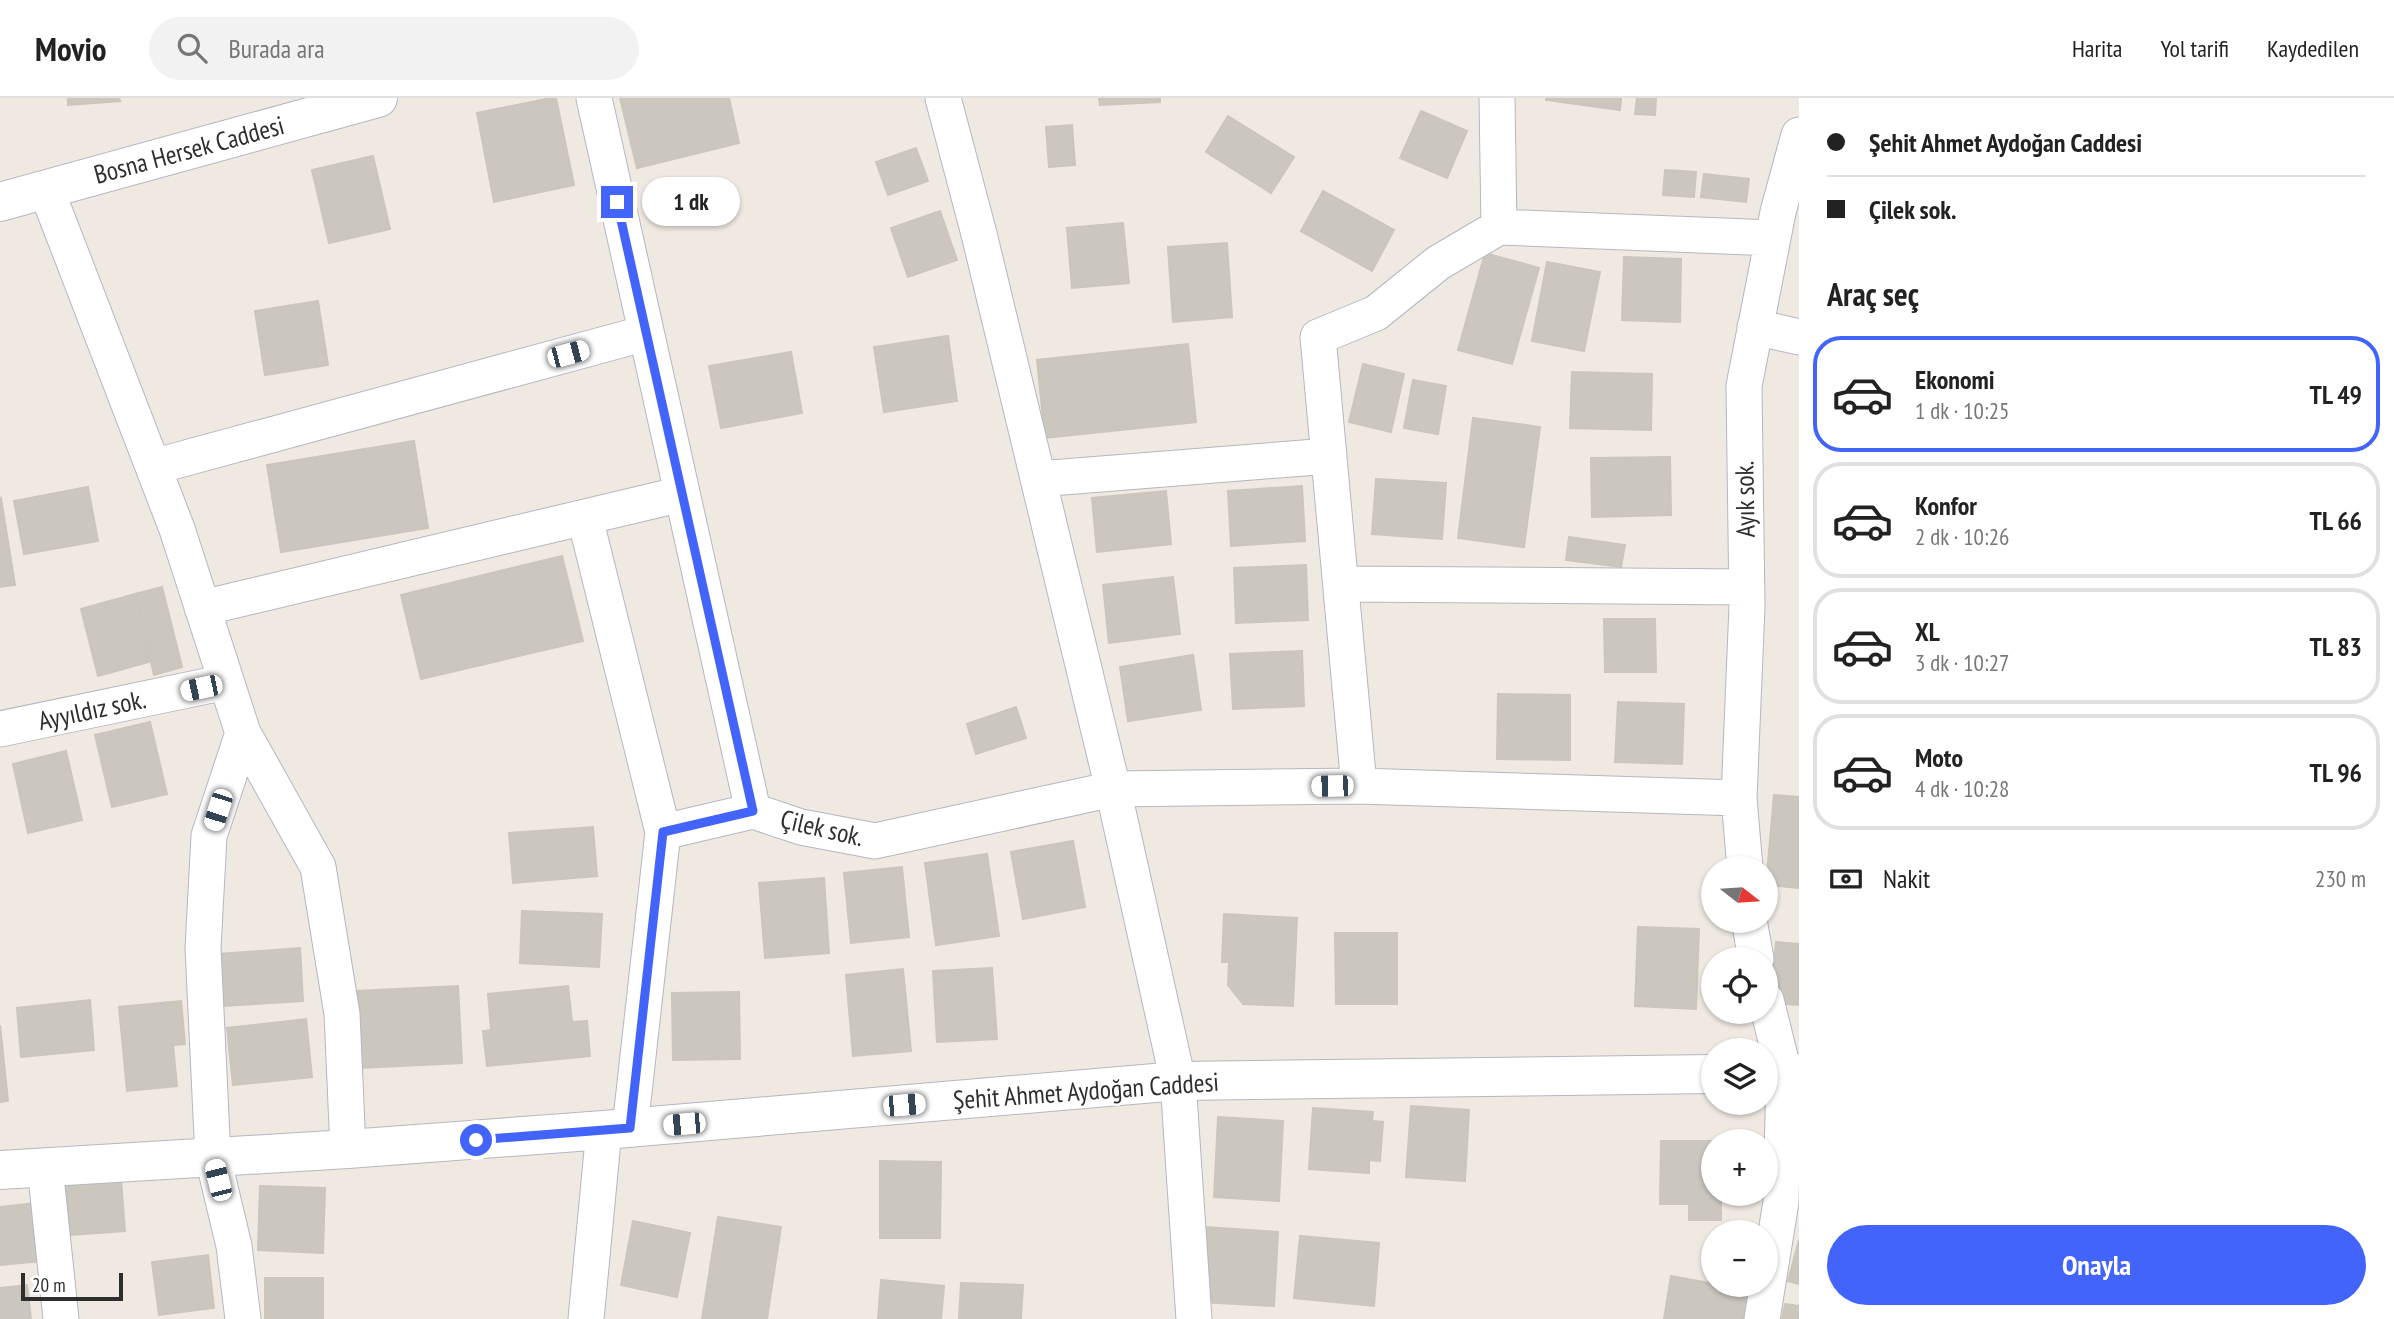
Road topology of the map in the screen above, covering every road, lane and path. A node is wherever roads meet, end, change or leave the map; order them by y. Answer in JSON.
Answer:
{"nodes":[{"id":1,"x":378,"y":98,"type":"edge"},
{"id":2,"x":594,"y":98,"type":"edge"},
{"id":3,"x":943,"y":98,"type":"edge"},
{"id":4,"x":1497,"y":98,"type":"edge"},
{"id":5,"x":1799,"y":135,"type":"edge"},
{"id":6,"x":46,"y":189,"type":"junction"},
{"id":7,"x":0,"y":202,"type":"edge"},
{"id":8,"x":1499,"y":227,"type":"junction"},
{"id":9,"x":1773,"y":238,"type":"junction"},
{"id":10,"x":1755,"y":327,"type":"junction"},
{"id":11,"x":646,"y":332,"type":"junction"},
{"id":12,"x":1799,"y":337,"type":"edge"},
{"id":13,"x":1329,"y":456,"type":"junction"},
{"id":14,"x":153,"y":467,"type":"junction"},
{"id":15,"x":1038,"y":479,"type":"junction"},
{"id":16,"x":682,"y":495,"type":"junction"},
{"id":17,"x":585,"y":518,"type":"junction"},
{"id":18,"x":1341,"y":584,"type":"junction"},
{"id":19,"x":1746,"y":587,"type":"junction"},
{"id":20,"x":202,"y":608,"type":"junction"},
{"id":21,"x":226,"y":682,"type":"junction"},
{"id":22,"x":0,"y":729,"type":"edge"},
{"id":23,"x":243,"y":733,"type":"junction"},
{"id":24,"x":1359,"y":786,"type":"junction"},
{"id":25,"x":1113,"y":789,"type":"junction"},
{"id":26,"x":1739,"y":798,"type":"junction"},
{"id":27,"x":753,"y":811,"type":"junction"},
{"id":28,"x":663,"y":832,"type":"junction"},
{"id":29,"x":1744,"y":856,"type":"edge"},
{"id":30,"x":1772,"y":1024,"type":"edge"},
{"id":31,"x":1783,"y":1073,"type":"edge"},
{"id":32,"x":1701,"y":1074,"type":"edge"},
{"id":33,"x":1178,"y":1081,"type":"junction"},
{"id":34,"x":617,"y":1129,"type":"junction"},
{"id":35,"x":348,"y":1149,"type":"junction"},
{"id":36,"x":213,"y":1158,"type":"junction"},
{"id":37,"x":45,"y":1167,"type":"junction"},
{"id":38,"x":0,"y":1170,"type":"edge"},
{"id":39,"x":61,"y":1319,"type":"edge"},
{"id":40,"x":243,"y":1319,"type":"edge"},
{"id":41,"x":586,"y":1319,"type":"edge"},
{"id":42,"x":1194,"y":1319,"type":"edge"},
{"id":43,"x":1762,"y":1319,"type":"edge"}],
"edges":[{"from":1,"to":6,"type":"street","name":"Bosna Hersek Caddesi"},
{"from":2,"to":11,"type":"street","name":"Çilek sok."},
{"from":3,"to":15,"type":"street"},
{"from":4,"to":8,"type":"street"},
{"from":5,"to":9,"type":"street","name":"Ayık sok."},
{"from":6,"to":7,"type":"street","name":"Bosna Hersek Caddesi"},
{"from":6,"to":14,"type":"street"},
{"from":8,"to":9,"type":"street"},
{"from":8,"to":13,"type":"street"},
{"from":9,"to":10,"type":"street","name":"Ayık sok."},
{"from":10,"to":12,"type":"street"},
{"from":10,"to":19,"type":"street","name":"Ayık sok."},
{"from":11,"to":14,"type":"street"},
{"from":11,"to":16,"type":"street","name":"Çilek sok."},
{"from":13,"to":15,"type":"street"},
{"from":13,"to":18,"type":"street"},
{"from":14,"to":20,"type":"street"},
{"from":15,"to":25,"type":"street"},
{"from":16,"to":17,"type":"street"},
{"from":16,"to":27,"type":"street","name":"Çilek sok."},
{"from":17,"to":20,"type":"street"},
{"from":17,"to":28,"type":"street"},
{"from":18,"to":19,"type":"street"},
{"from":18,"to":24,"type":"street"},
{"from":19,"to":26,"type":"street","name":"Ayık sok."},
{"from":20,"to":21,"type":"street"},
{"from":21,"to":22,"type":"street","name":"Ayyıldız sok."},
{"from":21,"to":23,"type":"street"},
{"from":23,"to":35,"type":"street"},
{"from":23,"to":36,"type":"street"},
{"from":24,"to":25,"type":"street","name":"Çilek sok."},
{"from":24,"to":26,"type":"street","name":"Çilek sok."},
{"from":25,"to":27,"type":"street","name":"Çilek sok."},
{"from":25,"to":33,"type":"street"},
{"from":26,"to":29,"type":"street","name":"Ayık sok."},
{"from":27,"to":28,"type":"street"},
{"from":28,"to":34,"type":"street"},
{"from":30,"to":31,"type":"street"},
{"from":31,"to":43,"type":"street"},
{"from":32,"to":33,"type":"street","name":"Şehit Ahmet Aydoğan Caddesi"},
{"from":33,"to":34,"type":"street","name":"Şehit Ahmet Aydoğan Caddesi"},
{"from":33,"to":42,"type":"street"},
{"from":34,"to":35,"type":"street","name":"Şehit Ahmet Aydoğan Caddesi"},
{"from":34,"to":41,"type":"street"},
{"from":35,"to":36,"type":"street","name":"Şehit Ahmet Aydoğan Caddesi"},
{"from":36,"to":37,"type":"street","name":"Şehit Ahmet Aydoğan Caddesi"},
{"from":36,"to":40,"type":"street"},
{"from":37,"to":38,"type":"street","name":"Şehit Ahmet Aydoğan Caddesi"},
{"from":37,"to":39,"type":"street"}]}
